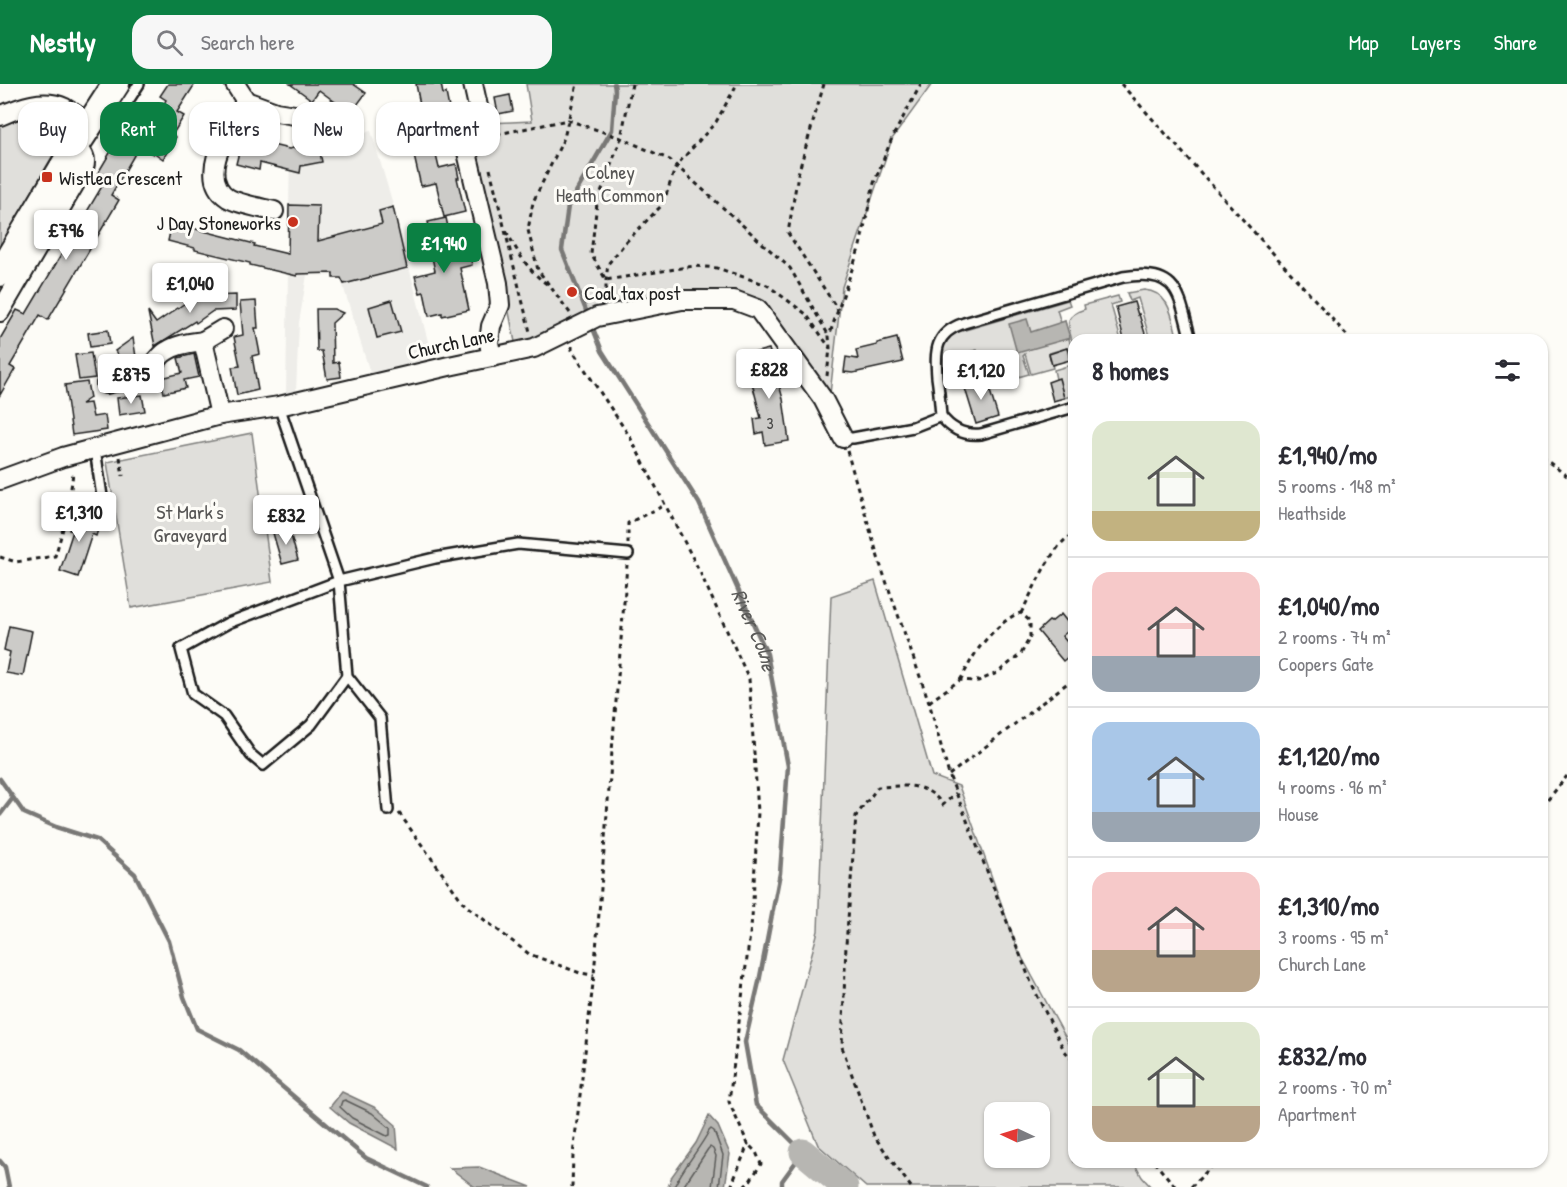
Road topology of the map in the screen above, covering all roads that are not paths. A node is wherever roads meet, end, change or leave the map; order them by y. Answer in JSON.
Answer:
{"nodes":[{"id":1,"x":116,"y":84,"type":"edge"},
{"id":2,"x":139,"y":84,"type":"edge"},
{"id":3,"x":235,"y":84,"type":"edge"},
{"id":4,"x":473,"y":84,"type":"edge"},
{"id":5,"x":246,"y":101,"type":"junction"},
{"id":6,"x":110,"y":102,"type":"edge"},
{"id":7,"x":122,"y":102,"type":"edge"},
{"id":8,"x":477,"y":102,"type":"edge"},
{"id":9,"x":292,"y":115,"type":"edge"},
{"id":10,"x":0,"y":116,"type":"edge"},
{"id":11,"x":100,"y":121,"type":"edge"},
{"id":12,"x":100,"y":125,"type":"edge"},
{"id":13,"x":88,"y":135,"type":"edge"},
{"id":14,"x":70,"y":156,"type":"edge"},
{"id":15,"x":85,"y":156,"type":"edge"},
{"id":16,"x":468,"y":156,"type":"edge"},
{"id":17,"x":274,"y":211,"type":"dead end"},
{"id":18,"x":0,"y":273,"type":"edge"},
{"id":19,"x":0,"y":312,"type":"edge"},
{"id":20,"x":223,"y":329,"type":"dead end"},
{"id":21,"x":1189,"y":334,"type":"edge"},
{"id":22,"x":203,"y":341,"type":"junction"},
{"id":23,"x":492,"y":357,"type":"junction"},
{"id":24,"x":106,"y":384,"type":"dead end"},
{"id":25,"x":279,"y":406,"type":"junction"},
{"id":26,"x":1068,"y":409,"type":"edge"},
{"id":27,"x":220,"y":415,"type":"junction"},
{"id":28,"x":941,"y":416,"type":"junction"},
{"id":29,"x":843,"y":438,"type":"joint"},
{"id":30,"x":95,"y":448,"type":"junction"},
{"id":31,"x":0,"y":480,"type":"edge"},
{"id":32,"x":103,"y":503,"type":"dead end"},
{"id":33,"x":628,"y":554,"type":"road end"},
{"id":34,"x":339,"y":581,"type":"junction"},
{"id":35,"x":347,"y":676,"type":"junction"},
{"id":36,"x":388,"y":810,"type":"dead end"}],
"edges":[{"from":1,"to":6,"type":"street"},
{"from":2,"to":7,"type":"lane"},
{"from":3,"to":5,"type":"street"},
{"from":4,"to":8,"type":"street"},
{"from":5,"to":9,"type":"street"},
{"from":5,"to":17,"type":"street"},
{"from":10,"to":11,"type":"street"},
{"from":12,"to":13,"type":"street"},
{"from":14,"to":18,"type":"street"},
{"from":15,"to":19,"type":"street"},
{"from":16,"to":23,"type":"street"},
{"from":20,"to":22,"type":"street"},
{"from":21,"to":28,"type":"lane"},
{"from":22,"to":24,"type":"street"},
{"from":22,"to":27,"type":"street"},
{"from":23,"to":25,"type":"street","name":"Church Lane"},
{"from":23,"to":29,"type":"street","name":"Church Lane"},
{"from":25,"to":27,"type":"street","name":"Church Lane"},
{"from":25,"to":34,"type":"lane"},
{"from":26,"to":28,"type":"lane"},
{"from":27,"to":30,"type":"street","name":"Church Lane"},
{"from":28,"to":29,"type":"lane"},
{"from":30,"to":31,"type":"street","name":"Church Lane"},
{"from":30,"to":32,"type":"lane"},
{"from":33,"to":34,"type":"lane"},
{"from":34,"to":35,"type":"lane"},
{"from":34,"to":35,"type":"lane"},
{"from":35,"to":36,"type":"lane"}]}
